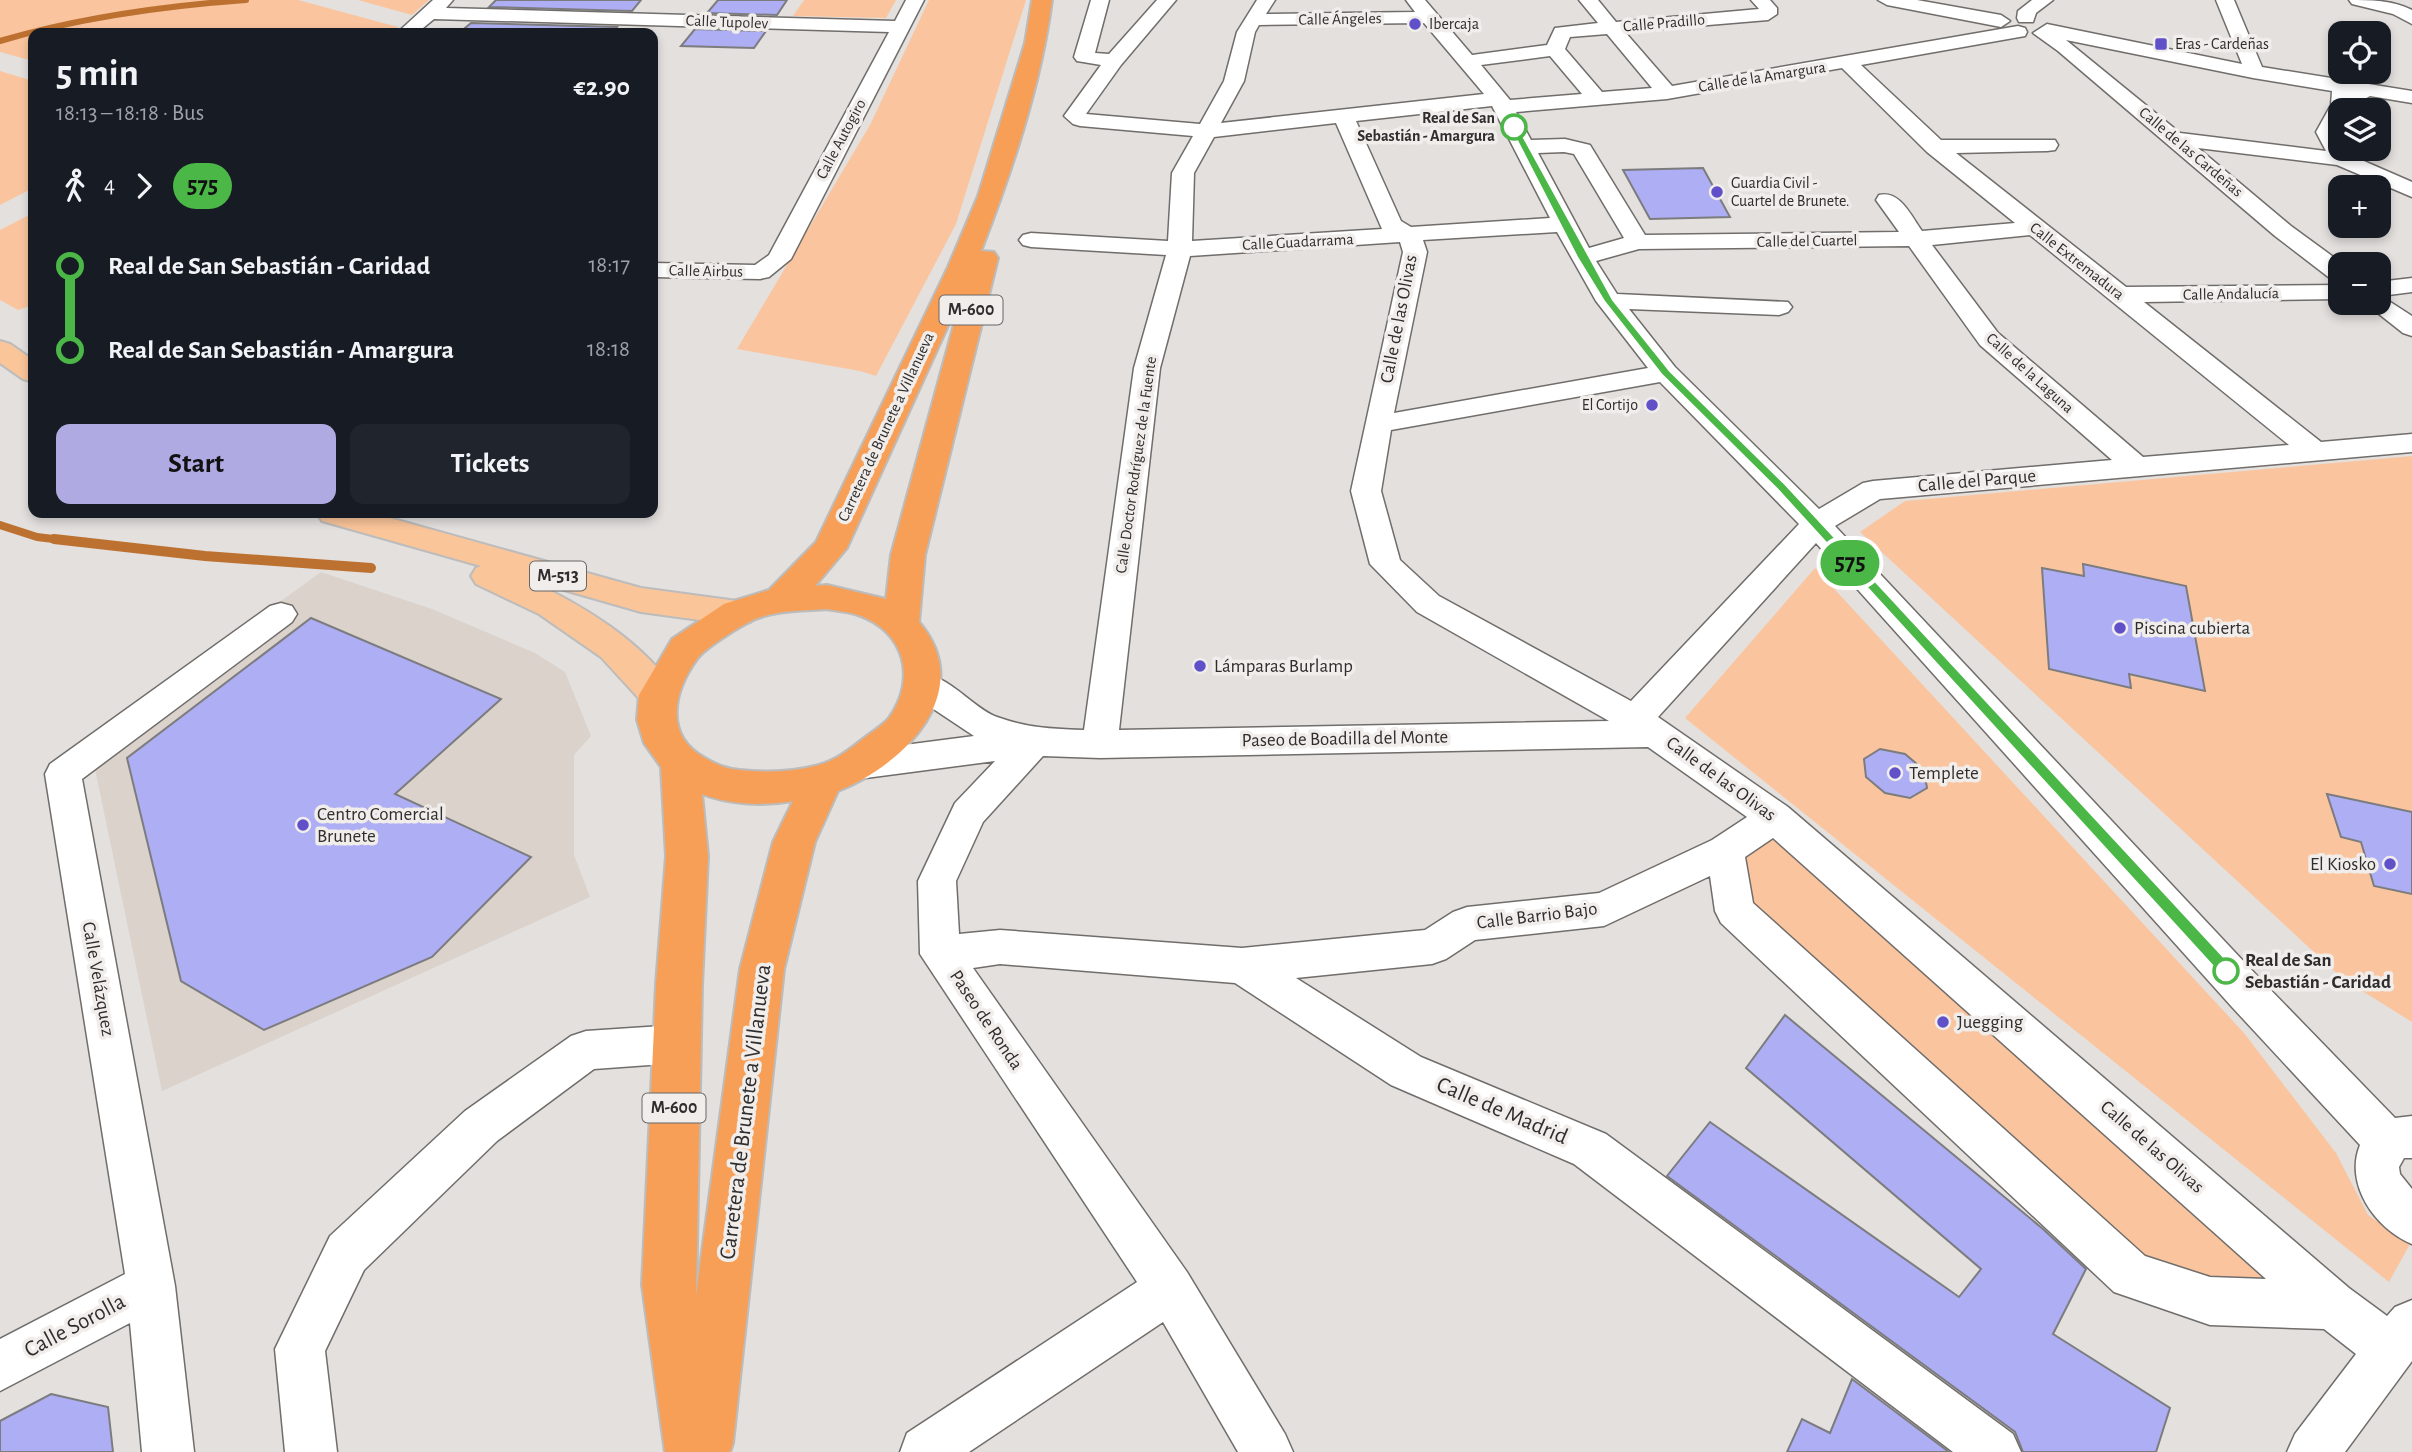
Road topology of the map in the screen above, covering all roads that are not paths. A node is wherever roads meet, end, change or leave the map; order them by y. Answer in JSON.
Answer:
{"nodes":[{"id":1,"x":444,"y":0,"type":"edge"},
{"id":2,"x":915,"y":0,"type":"edge"},
{"id":3,"x":1042,"y":0,"type":"edge"},
{"id":4,"x":1060,"y":0,"type":"edge"},
{"id":5,"x":1100,"y":0,"type":"edge"},
{"id":6,"x":1167,"y":0,"type":"edge"},
{"id":7,"x":1588,"y":0,"type":"edge"},
{"id":8,"x":1704,"y":0,"type":"edge"},
{"id":9,"x":1760,"y":0,"type":"edge"},
{"id":10,"x":1887,"y":0,"type":"edge"},
{"id":11,"x":2045,"y":0,"type":"edge"},
{"id":12,"x":2225,"y":0,"type":"edge"},
{"id":13,"x":2358,"y":0,"type":"edge"},
{"id":14,"x":1418,"y":7,"type":"edge"},
{"id":15,"x":1260,"y":10,"type":"edge"},
{"id":16,"x":428,"y":13,"type":"junction"},
{"id":17,"x":1722,"y":18,"type":"junction"},
{"id":18,"x":2412,"y":18,"type":"edge"},
{"id":19,"x":672,"y":20,"type":"junction"},
{"id":20,"x":2030,"y":21,"type":"edge"},
{"id":21,"x":900,"y":27,"type":"junction"},
{"id":22,"x":1611,"y":27,"type":"junction"},
{"id":23,"x":412,"y":28,"type":"edge"},
{"id":24,"x":658,"y":38,"type":"dead end"},
{"id":25,"x":1555,"y":50,"type":"junction"},
{"id":26,"x":1114,"y":61,"type":"junction"},
{"id":27,"x":1467,"y":61,"type":"junction"},
{"id":28,"x":1848,"y":63,"type":"junction"},
{"id":29,"x":2253,"y":72,"type":"junction"},
{"id":30,"x":2343,"y":86,"type":"junction"},
{"id":31,"x":1667,"y":93,"type":"junction"},
{"id":32,"x":2342,"y":98,"type":"edge"},
{"id":33,"x":1598,"y":100,"type":"junction"},
{"id":34,"x":1501,"y":103,"type":"junction"},
{"id":35,"x":2409,"y":107,"type":"edge"},
{"id":36,"x":1343,"y":116,"type":"junction"},
{"id":37,"x":1207,"y":131,"type":"junction"},
{"id":38,"x":2177,"y":139,"type":"junction"},
{"id":39,"x":2047,"y":145,"type":"dead end"},
{"id":40,"x":1524,"y":146,"type":"junction"},
{"id":41,"x":1935,"y":148,"type":"junction"},
{"id":42,"x":2328,"y":157,"type":"edge"},
{"id":43,"x":2347,"y":161,"type":"edge"},
{"id":44,"x":2412,"y":190,"type":"edge"},
{"id":45,"x":1887,"y":200,"type":"dead end"},
{"id":46,"x":1564,"y":224,"type":"junction"},
{"id":47,"x":2033,"y":228,"type":"junction"},
{"id":48,"x":1410,"y":236,"type":"junction"},
{"id":49,"x":1917,"y":239,"type":"junction"},
{"id":50,"x":1031,"y":240,"type":"dead end"},
{"id":51,"x":1638,"y":242,"type":"junction"},
{"id":52,"x":1180,"y":249,"type":"junction"},
{"id":53,"x":1582,"y":257,"type":"junction"},
{"id":54,"x":2328,"y":265,"type":"edge"},
{"id":55,"x":658,"y":270,"type":"edge"},
{"id":56,"x":760,"y":271,"type":"joint"},
{"id":57,"x":2412,"y":285,"type":"edge"},
{"id":58,"x":2391,"y":287,"type":"edge"},
{"id":59,"x":2328,"y":292,"type":"edge"},
{"id":60,"x":2122,"y":295,"type":"junction"},
{"id":61,"x":1609,"y":301,"type":"junction"},
{"id":62,"x":1779,"y":307,"type":"dead end"},
{"id":63,"x":2391,"y":313,"type":"edge"},
{"id":64,"x":2412,"y":328,"type":"edge"},
{"id":65,"x":0,"y":350,"type":"edge"},
{"id":66,"x":28,"y":370,"type":"edge"},
{"id":67,"x":1666,"y":373,"type":"junction"},
{"id":68,"x":1378,"y":424,"type":"junction"},
{"id":69,"x":2412,"y":443,"type":"edge"},
{"id":70,"x":2314,"y":451,"type":"junction"},
{"id":71,"x":2137,"y":467,"type":"junction"},
{"id":72,"x":352,"y":518,"type":"edge"},
{"id":73,"x":381,"y":526,"type":"junction"},
{"id":74,"x":1815,"y":526,"type":"junction"},
{"id":75,"x":781,"y":600,"type":"junction"},
{"id":76,"x":737,"y":613,"type":"junction"},
{"id":77,"x":281,"y":614,"type":"dead end"},
{"id":78,"x":901,"y":624,"type":"junction"},
{"id":79,"x":923,"y":685,"type":"junction"},
{"id":80,"x":658,"y":695,"type":"junction"},
{"id":81,"x":1646,"y":726,"type":"junction"},
{"id":82,"x":1034,"y":742,"type":"junction"},
{"id":83,"x":1100,"y":744,"type":"junction"},
{"id":84,"x":680,"y":763,"type":"junction"},
{"id":85,"x":840,"y":772,"type":"junction"},
{"id":86,"x":1775,"y":817,"type":"junction"},
{"id":87,"x":1725,"y":851,"type":"junction"},
{"id":88,"x":940,"y":954,"type":"junction"},
{"id":89,"x":1242,"y":965,"type":"junction"},
{"id":90,"x":677,"y":1044,"type":"junction"},
{"id":91,"x":2400,"y":1139,"type":"edge"},
{"id":92,"x":2412,"y":1221,"type":"edge"},
{"id":93,"x":151,"y":1286,"type":"junction"},
{"id":94,"x":1170,"y":1289,"type":"junction"},
{"id":95,"x":2332,"y":1305,"type":"junction"},
{"id":96,"x":2401,"y":1337,"type":"edge"},
{"id":97,"x":0,"y":1366,"type":"edge"},
{"id":98,"x":925,"y":1451,"type":"edge"},
{"id":99,"x":168,"y":1452,"type":"edge"},
{"id":100,"x":311,"y":1452,"type":"edge"},
{"id":101,"x":694,"y":1452,"type":"edge"},
{"id":102,"x":704,"y":1452,"type":"edge"},
{"id":103,"x":1267,"y":1452,"type":"edge"},
{"id":104,"x":1995,"y":1452,"type":"edge"},
{"id":105,"x":2313,"y":1452,"type":"edge"}],
"edges":[{"from":1,"to":16,"type":"street"},
{"from":2,"to":21,"type":"street","name":"Calle Autogiro"},
{"from":3,"to":75,"type":"highway","name":"Carretera de Brunete a Villanueva","number":"M-600"},
{"from":4,"to":78,"type":"highway","name":"Carretera de Brunete a Villanueva","number":"M-600"},
{"from":5,"to":26,"type":"street"},
{"from":6,"to":26,"type":"street"},
{"from":7,"to":22,"type":"street"},
{"from":8,"to":17,"type":"street"},
{"from":9,"to":17,"type":"street","name":"Calle Pradillo"},
{"from":10,"to":20,"type":"street","name":"Calle de las Cardeñas"},
{"from":11,"to":20,"type":"street"},
{"from":12,"to":29,"type":"street"},
{"from":13,"to":18,"type":"street"},
{"from":14,"to":15,"type":"street","name":"Calle Ángeles"},
{"from":14,"to":27,"type":"street"},
{"from":15,"to":37,"type":"street","name":"Calle Doctor Rodríguez de la Fuente"},
{"from":16,"to":19,"type":"street","name":"Calle Tupolev"},
{"from":16,"to":23,"type":"street"},
{"from":17,"to":22,"type":"street","name":"Calle Pradillo"},
{"from":19,"to":21,"type":"street","name":"Calle Tupolev"},
{"from":19,"to":24,"type":"street"},
{"from":20,"to":28,"type":"street","name":"Calle de la Amargura"},
{"from":20,"to":29,"type":"street"},
{"from":20,"to":38,"type":"street","name":"Calle de las Cardeñas"},
{"from":21,"to":56,"type":"street","name":"Calle Autogiro"},
{"from":22,"to":25,"type":"street","name":"Calle Pradillo"},
{"from":22,"to":31,"type":"street"},
{"from":25,"to":27,"type":"street"},
{"from":25,"to":33,"type":"street"},
{"from":26,"to":37,"type":"street","name":"Calle de la Amargura"},
{"from":27,"to":34,"type":"street"},
{"from":28,"to":31,"type":"street","name":"Calle de la Amargura"},
{"from":28,"to":41,"type":"street","name":"Calle Extremadura"},
{"from":29,"to":30,"type":"street"},
{"from":30,"to":32,"type":"street"},
{"from":30,"to":35,"type":"street"},
{"from":31,"to":33,"type":"street","name":"Calle de la Amargura"},
{"from":33,"to":34,"type":"street","name":"Calle de la Amargura"},
{"from":34,"to":36,"type":"street","name":"Calle de la Amargura"},
{"from":34,"to":40,"type":"street"},
{"from":36,"to":37,"type":"street","name":"Calle de la Amargura"},
{"from":36,"to":48,"type":"street","name":"Calle de las Olivas"},
{"from":37,"to":52,"type":"street","name":"Calle Doctor Rodríguez de la Fuente"},
{"from":38,"to":42,"type":"street"},
{"from":38,"to":54,"type":"street","name":"Calle de las Cardeñas"},
{"from":39,"to":41,"type":"street"},
{"from":40,"to":46,"type":"street"},
{"from":40,"to":51,"type":"street"},
{"from":41,"to":47,"type":"street","name":"Calle Extremadura"},
{"from":43,"to":44,"type":"street"},
{"from":45,"to":49,"type":"street","name":"Calle de la Laguna"},
{"from":46,"to":48,"type":"street","name":"Calle Guadarrama"},
{"from":46,"to":53,"type":"street"},
{"from":47,"to":49,"type":"street","name":"Calle del Cuartel"},
{"from":47,"to":60,"type":"street","name":"Calle Extremadura"},
{"from":48,"to":52,"type":"street","name":"Calle Guadarrama"},
{"from":48,"to":68,"type":"street","name":"Calle de las Olivas"},
{"from":49,"to":51,"type":"street","name":"Calle del Cuartel"},
{"from":49,"to":71,"type":"street","name":"Calle de la Laguna"},
{"from":50,"to":52,"type":"street","name":"Calle Guadarrama"},
{"from":51,"to":53,"type":"street","name":"Calle del Cuartel"},
{"from":52,"to":83,"type":"street","name":"Calle Doctor Rodríguez de la Fuente"},
{"from":53,"to":61,"type":"street"},
{"from":55,"to":56,"type":"street","name":"Calle Airbus"},
{"from":57,"to":58,"type":"street"},
{"from":59,"to":60,"type":"street","name":"Calle Andalucía"},
{"from":60,"to":70,"type":"street","name":"Calle Extremadura"},
{"from":61,"to":62,"type":"street"},
{"from":61,"to":67,"type":"street"},
{"from":63,"to":64,"type":"street"},
{"from":65,"to":66,"type":"main road"},
{"from":67,"to":68,"type":"street"},
{"from":67,"to":74,"type":"street"},
{"from":68,"to":81,"type":"street","name":"Calle de las Olivas"},
{"from":69,"to":70,"type":"street","name":"Calle del Parque"},
{"from":70,"to":71,"type":"street","name":"Calle del Parque"},
{"from":71,"to":74,"type":"street","name":"Calle del Parque"},
{"from":72,"to":73,"type":"main road","number":"M-513"},
{"from":73,"to":76,"type":"main road","number":"M-513"},
{"from":73,"to":80,"type":"main road","number":"M-513"},
{"from":74,"to":81,"type":"street","name":"Calle del Parque"},
{"from":74,"to":91,"type":"street"},
{"from":75,"to":76,"type":"highway"},
{"from":75,"to":78,"type":"highway"},
{"from":76,"to":80,"type":"highway"},
{"from":77,"to":93,"type":"street","name":"Calle Velázquez"},
{"from":78,"to":79,"type":"highway"},
{"from":79,"to":82,"type":"street","name":"Paseo de Boadilla del Monte"},
{"from":79,"to":85,"type":"highway"},
{"from":80,"to":84,"type":"highway"},
{"from":81,"to":83,"type":"street","name":"Paseo de Boadilla del Monte"},
{"from":81,"to":86,"type":"street","name":"Calle de las Olivas"},
{"from":82,"to":83,"type":"street","name":"Paseo de Boadilla del Monte"},
{"from":82,"to":85,"type":"street","name":"Paseo de Boadilla del Monte"},
{"from":82,"to":88,"type":"street","name":"Paseo de Ronda"},
{"from":84,"to":85,"type":"highway"},
{"from":84,"to":90,"type":"highway","number":"M-600"},
{"from":85,"to":102,"type":"highway","name":"Carretera de Brunete a Villanueva"},
{"from":86,"to":87,"type":"street","name":"Calle Barrio Bajo"},
{"from":86,"to":95,"type":"street","name":"Calle de las Olivas"},
{"from":87,"to":89,"type":"street","name":"Calle Barrio Bajo"},
{"from":87,"to":95,"type":"street"},
{"from":88,"to":89,"type":"street","name":"Calle de Madrid"},
{"from":88,"to":94,"type":"street","name":"Paseo de Ronda"},
{"from":89,"to":104,"type":"street","name":"Calle de Madrid"},
{"from":90,"to":100,"type":"street"},
{"from":90,"to":101,"type":"highway","number":"M-600"},
{"from":91,"to":92,"type":"street"},
{"from":93,"to":97,"type":"street","name":"Calle Sorolla"},
{"from":93,"to":99,"type":"street","name":"Calle Velázquez"},
{"from":94,"to":98,"type":"street"},
{"from":94,"to":103,"type":"street","name":"Paseo de Ronda"},
{"from":95,"to":96,"type":"street","name":"Calle de las Olivas"},
{"from":96,"to":105,"type":"street"}]}
